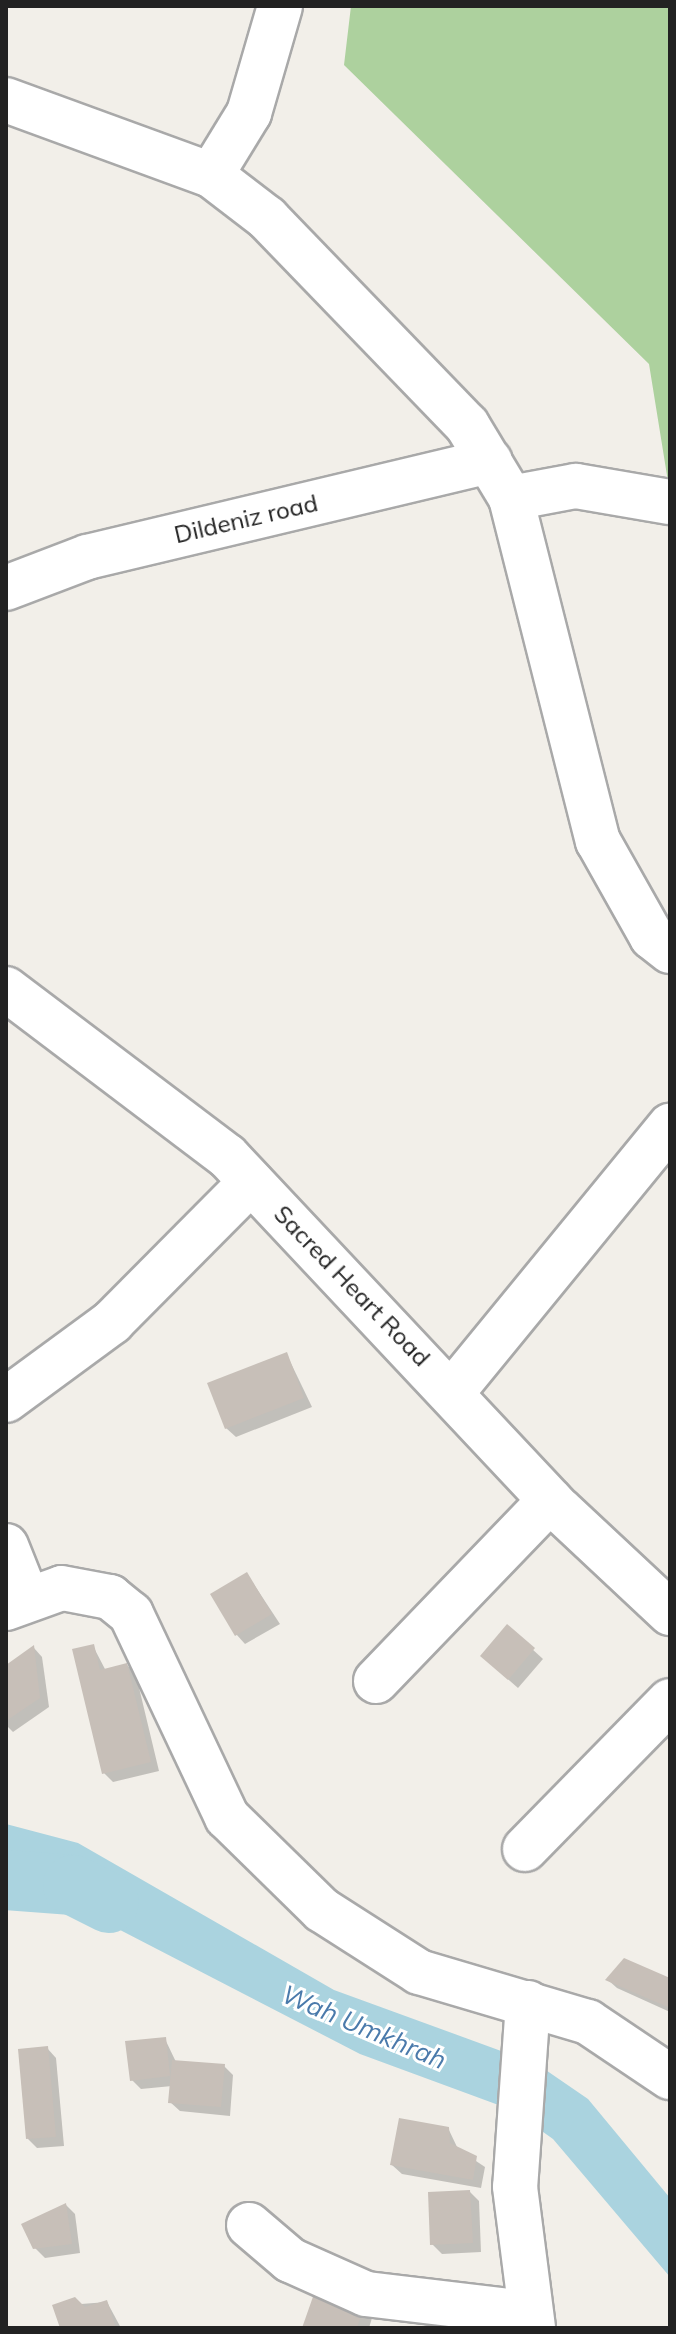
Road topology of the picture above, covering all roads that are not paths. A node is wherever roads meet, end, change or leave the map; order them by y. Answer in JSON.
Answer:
{"nodes":[{"id":1,"x":280,"y":6,"type":"edge"},
{"id":2,"x":6,"y":100,"type":"edge"},
{"id":3,"x":211,"y":175,"type":"junction"},
{"id":4,"x":501,"y":479,"type":"junction"},
{"id":5,"x":670,"y":502,"type":"edge"},
{"id":6,"x":6,"y":588,"type":"edge"},
{"id":7,"x":670,"y":951,"type":"edge"},
{"id":8,"x":6,"y":989,"type":"edge"},
{"id":9,"x":670,"y":1126,"type":"edge"},
{"id":10,"x":251,"y":1182,"type":"junction"},
{"id":11,"x":453,"y":1391,"type":"junction"},
{"id":12,"x":6,"y":1400,"type":"edge"},
{"id":13,"x":550,"y":1500,"type":"junction"},
{"id":14,"x":6,"y":1546,"type":"edge"},
{"id":15,"x":16,"y":1602,"type":"edge"},
{"id":16,"x":670,"y":1613,"type":"edge"},
{"id":17,"x":376,"y":1681,"type":"dead end"},
{"id":18,"x":670,"y":1701,"type":"edge"},
{"id":19,"x":525,"y":1849,"type":"dead end"},
{"id":20,"x":528,"y":2003,"type":"junction"},
{"id":21,"x":670,"y":2077,"type":"edge"},
{"id":22,"x":249,"y":2225,"type":"dead end"},
{"id":23,"x":529,"y":2320,"type":"edge"}],
"edges":[{"from":1,"to":3,"type":"street"},
{"from":2,"to":3,"type":"street"},
{"from":3,"to":4,"type":"street"},
{"from":4,"to":5,"type":"street","name":"Dildeniz road"},
{"from":4,"to":6,"type":"street","name":"Dildeniz road"},
{"from":4,"to":7,"type":"street"},
{"from":8,"to":10,"type":"street","name":"Sacred Heart Road"},
{"from":9,"to":11,"type":"street"},
{"from":10,"to":11,"type":"street","name":"Sacred Heart Road"},
{"from":10,"to":12,"type":"street"},
{"from":11,"to":13,"type":"street","name":"Sacred Heart Road"},
{"from":13,"to":16,"type":"street","name":"Sacred Heart Road"},
{"from":13,"to":17,"type":"street"},
{"from":14,"to":15,"type":"street"},
{"from":15,"to":20,"type":"street"},
{"from":18,"to":19,"type":"street"},
{"from":20,"to":21,"type":"street"},
{"from":20,"to":23,"type":"street"},
{"from":22,"to":23,"type":"street"}]}
